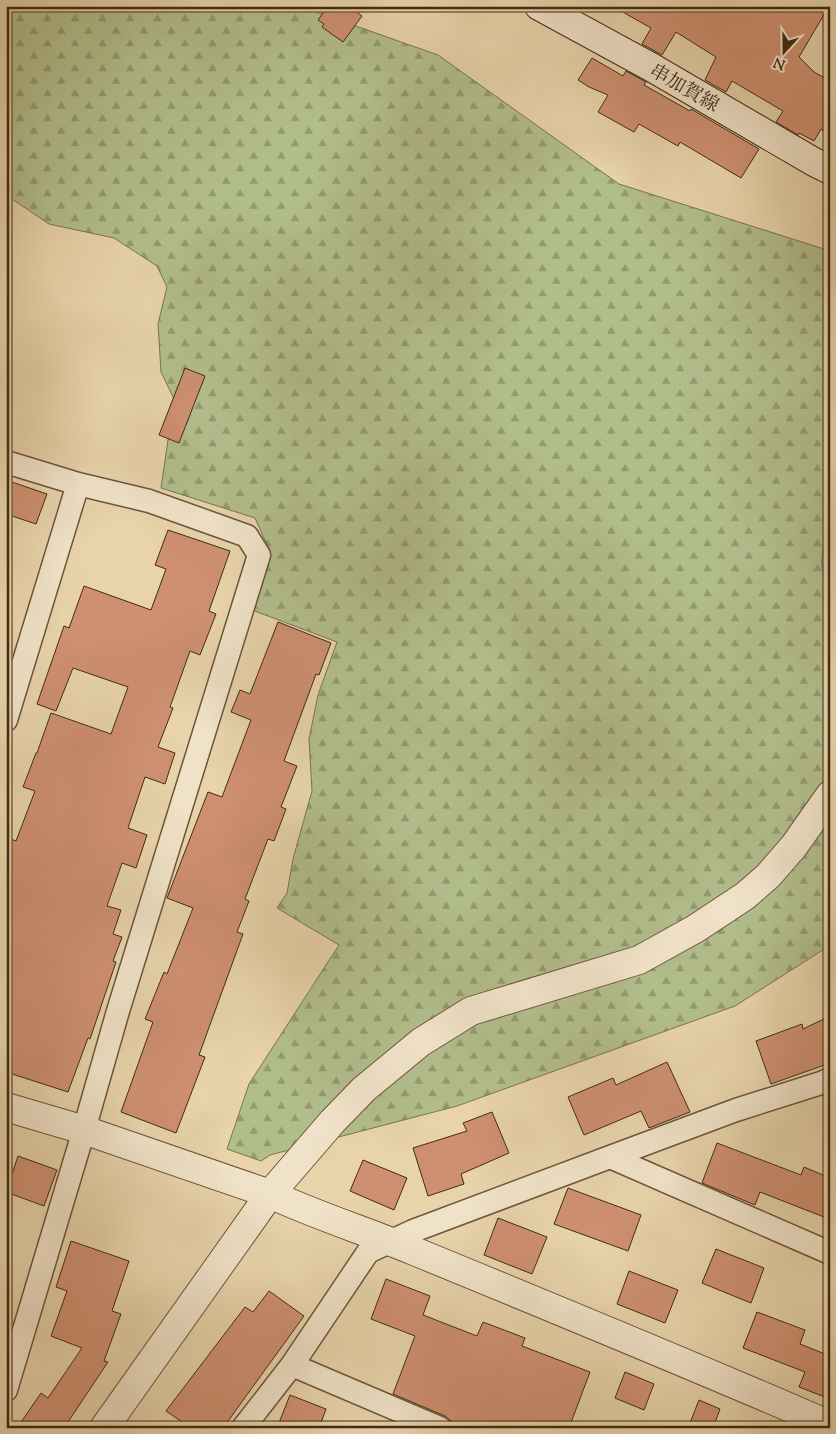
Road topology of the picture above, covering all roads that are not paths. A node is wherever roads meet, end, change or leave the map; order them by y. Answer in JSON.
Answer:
{"nodes":[{"id":1,"x":539,"y":6,"type":"edge"},
{"id":2,"x":830,"y":170,"type":"edge"},
{"id":3,"x":6,"y":462,"type":"edge"},
{"id":4,"x":78,"y":484,"type":"junction"},
{"id":5,"x":6,"y":720,"type":"edge"},
{"id":6,"x":830,"y":795,"type":"edge"},
{"id":7,"x":827,"y":1083,"type":"edge"},
{"id":8,"x":6,"y":1107,"type":"edge"},
{"id":9,"x":84,"y":1130,"type":"junction"},
{"id":10,"x":610,"y":1157,"type":"junction"},
{"id":11,"x":270,"y":1194,"type":"junction"},
{"id":12,"x":391,"y":1241,"type":"junction"},
{"id":13,"x":830,"y":1253,"type":"edge"},
{"id":14,"x":292,"y":1365,"type":"junction"},
{"id":15,"x":6,"y":1390,"type":"edge"},
{"id":16,"x":830,"y":1426,"type":"edge"},
{"id":17,"x":104,"y":1428,"type":"edge"},
{"id":18,"x":243,"y":1428,"type":"edge"},
{"id":19,"x":440,"y":1428,"type":"edge"}],
"edges":[{"from":1,"to":2,"type":"street","name":"串加賀線"},
{"from":3,"to":4,"type":"street"},
{"from":4,"to":5,"type":"street"},
{"from":4,"to":9,"type":"street"},
{"from":6,"to":11,"type":"street"},
{"from":7,"to":10,"type":"street"},
{"from":8,"to":9,"type":"street"},
{"from":9,"to":11,"type":"street"},
{"from":9,"to":15,"type":"street"},
{"from":10,"to":12,"type":"street"},
{"from":10,"to":13,"type":"street"},
{"from":11,"to":12,"type":"street"},
{"from":11,"to":17,"type":"street"},
{"from":12,"to":14,"type":"street"},
{"from":12,"to":16,"type":"street"},
{"from":14,"to":18,"type":"street"},
{"from":14,"to":19,"type":"street"}]}
